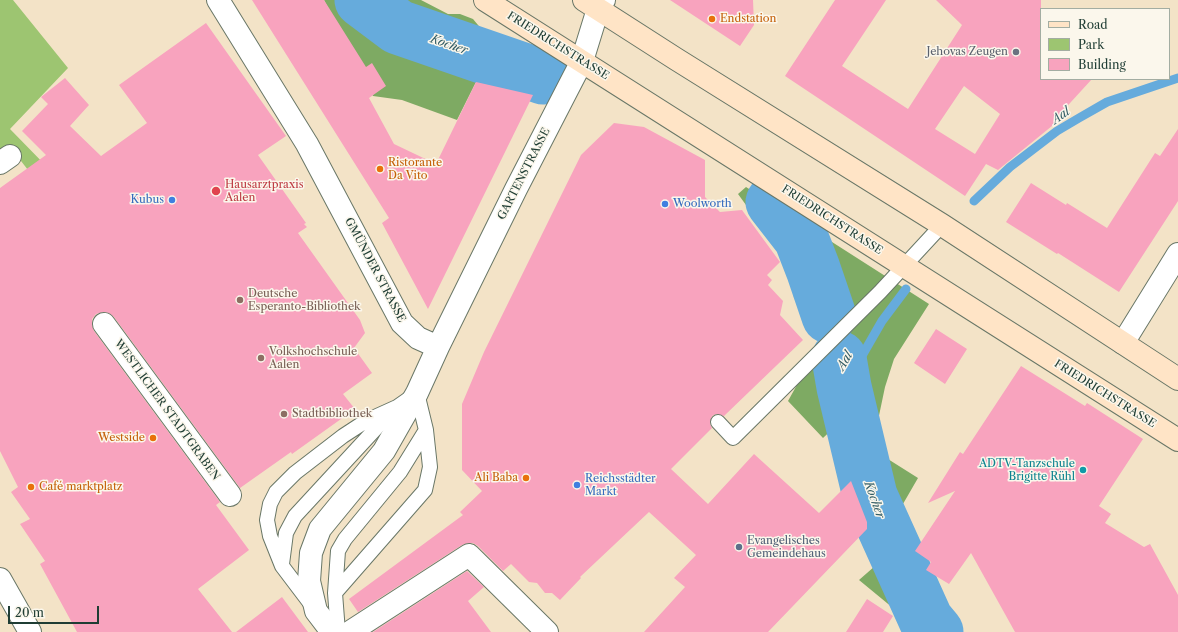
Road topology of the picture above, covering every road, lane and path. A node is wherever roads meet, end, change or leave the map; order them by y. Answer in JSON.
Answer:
{"nodes":[{"id":1,"x":218,"y":0,"type":"edge"},
{"id":2,"x":485,"y":0,"type":"edge"},
{"id":3,"x":596,"y":3,"type":"edge"},
{"id":4,"x":582,"y":61,"type":"junction"},
{"id":5,"x":942,"y":225,"type":"junction"},
{"id":6,"x":1178,"y":254,"type":"edge"},
{"id":7,"x":904,"y":267,"type":"junction"},
{"id":8,"x":104,"y":324,"type":"dead end"},
{"id":9,"x":1123,"y":343,"type":"junction"},
{"id":10,"x":438,"y":347,"type":"junction"},
{"id":11,"x":1178,"y":379,"type":"edge"},
{"id":12,"x":417,"y":394,"type":"junction"},
{"id":13,"x":397,"y":407,"type":"junction"},
{"id":14,"x":718,"y":422,"type":"dead end"},
{"id":15,"x":426,"y":430,"type":"junction"},
{"id":16,"x":1178,"y":440,"type":"edge"},
{"id":17,"x":230,"y":495,"type":"dead end"},
{"id":18,"x":282,"y":566,"type":"junction"},
{"id":19,"x":0,"y":580,"type":"edge"},
{"id":20,"x":335,"y":593,"type":"junction"},
{"id":21,"x":316,"y":611,"type":"junction"},
{"id":22,"x":30,"y":632,"type":"edge"},
{"id":23,"x":332,"y":632,"type":"edge"},
{"id":24,"x":338,"y":632,"type":"edge"},
{"id":25,"x":350,"y":632,"type":"edge"},
{"id":26,"x":547,"y":632,"type":"edge"}],
"edges":[{"from":1,"to":10,"type":"street","name":"GMÜNDER STRASSE"},
{"from":2,"to":4,"type":"main road","name":"FRIEDRICHSTRASSE"},
{"from":3,"to":4,"type":"street","name":"GARTENSTRASSE"},
{"from":3,"to":5,"type":"main road"},
{"from":4,"to":7,"type":"main road","name":"FRIEDRICHSTRASSE"},
{"from":4,"to":10,"type":"street","name":"GARTENSTRASSE"},
{"from":5,"to":7,"type":"lane"},
{"from":5,"to":9,"type":"main road"},
{"from":6,"to":9,"type":"street"},
{"from":7,"to":14,"type":"lane"},
{"from":7,"to":16,"type":"main road","name":"FRIEDRICHSTRASSE"},
{"from":8,"to":17,"type":"street","name":"WESTLICHER STADTGRABEN"},
{"from":9,"to":11,"type":"main road"},
{"from":10,"to":12,"type":"street"},
{"from":12,"to":13,"type":"lane"},
{"from":12,"to":15,"type":"lane"},
{"from":12,"to":21,"type":"street"},
{"from":13,"to":18,"type":"lane"},
{"from":13,"to":18,"type":"lane"},
{"from":15,"to":20,"type":"lane"},
{"from":15,"to":20,"type":"lane"},
{"from":18,"to":21,"type":"lane"},
{"from":19,"to":22,"type":"street"},
{"from":20,"to":24,"type":"lane"},
{"from":21,"to":23,"type":"street"},
{"from":25,"to":26,"type":"street"}]}
